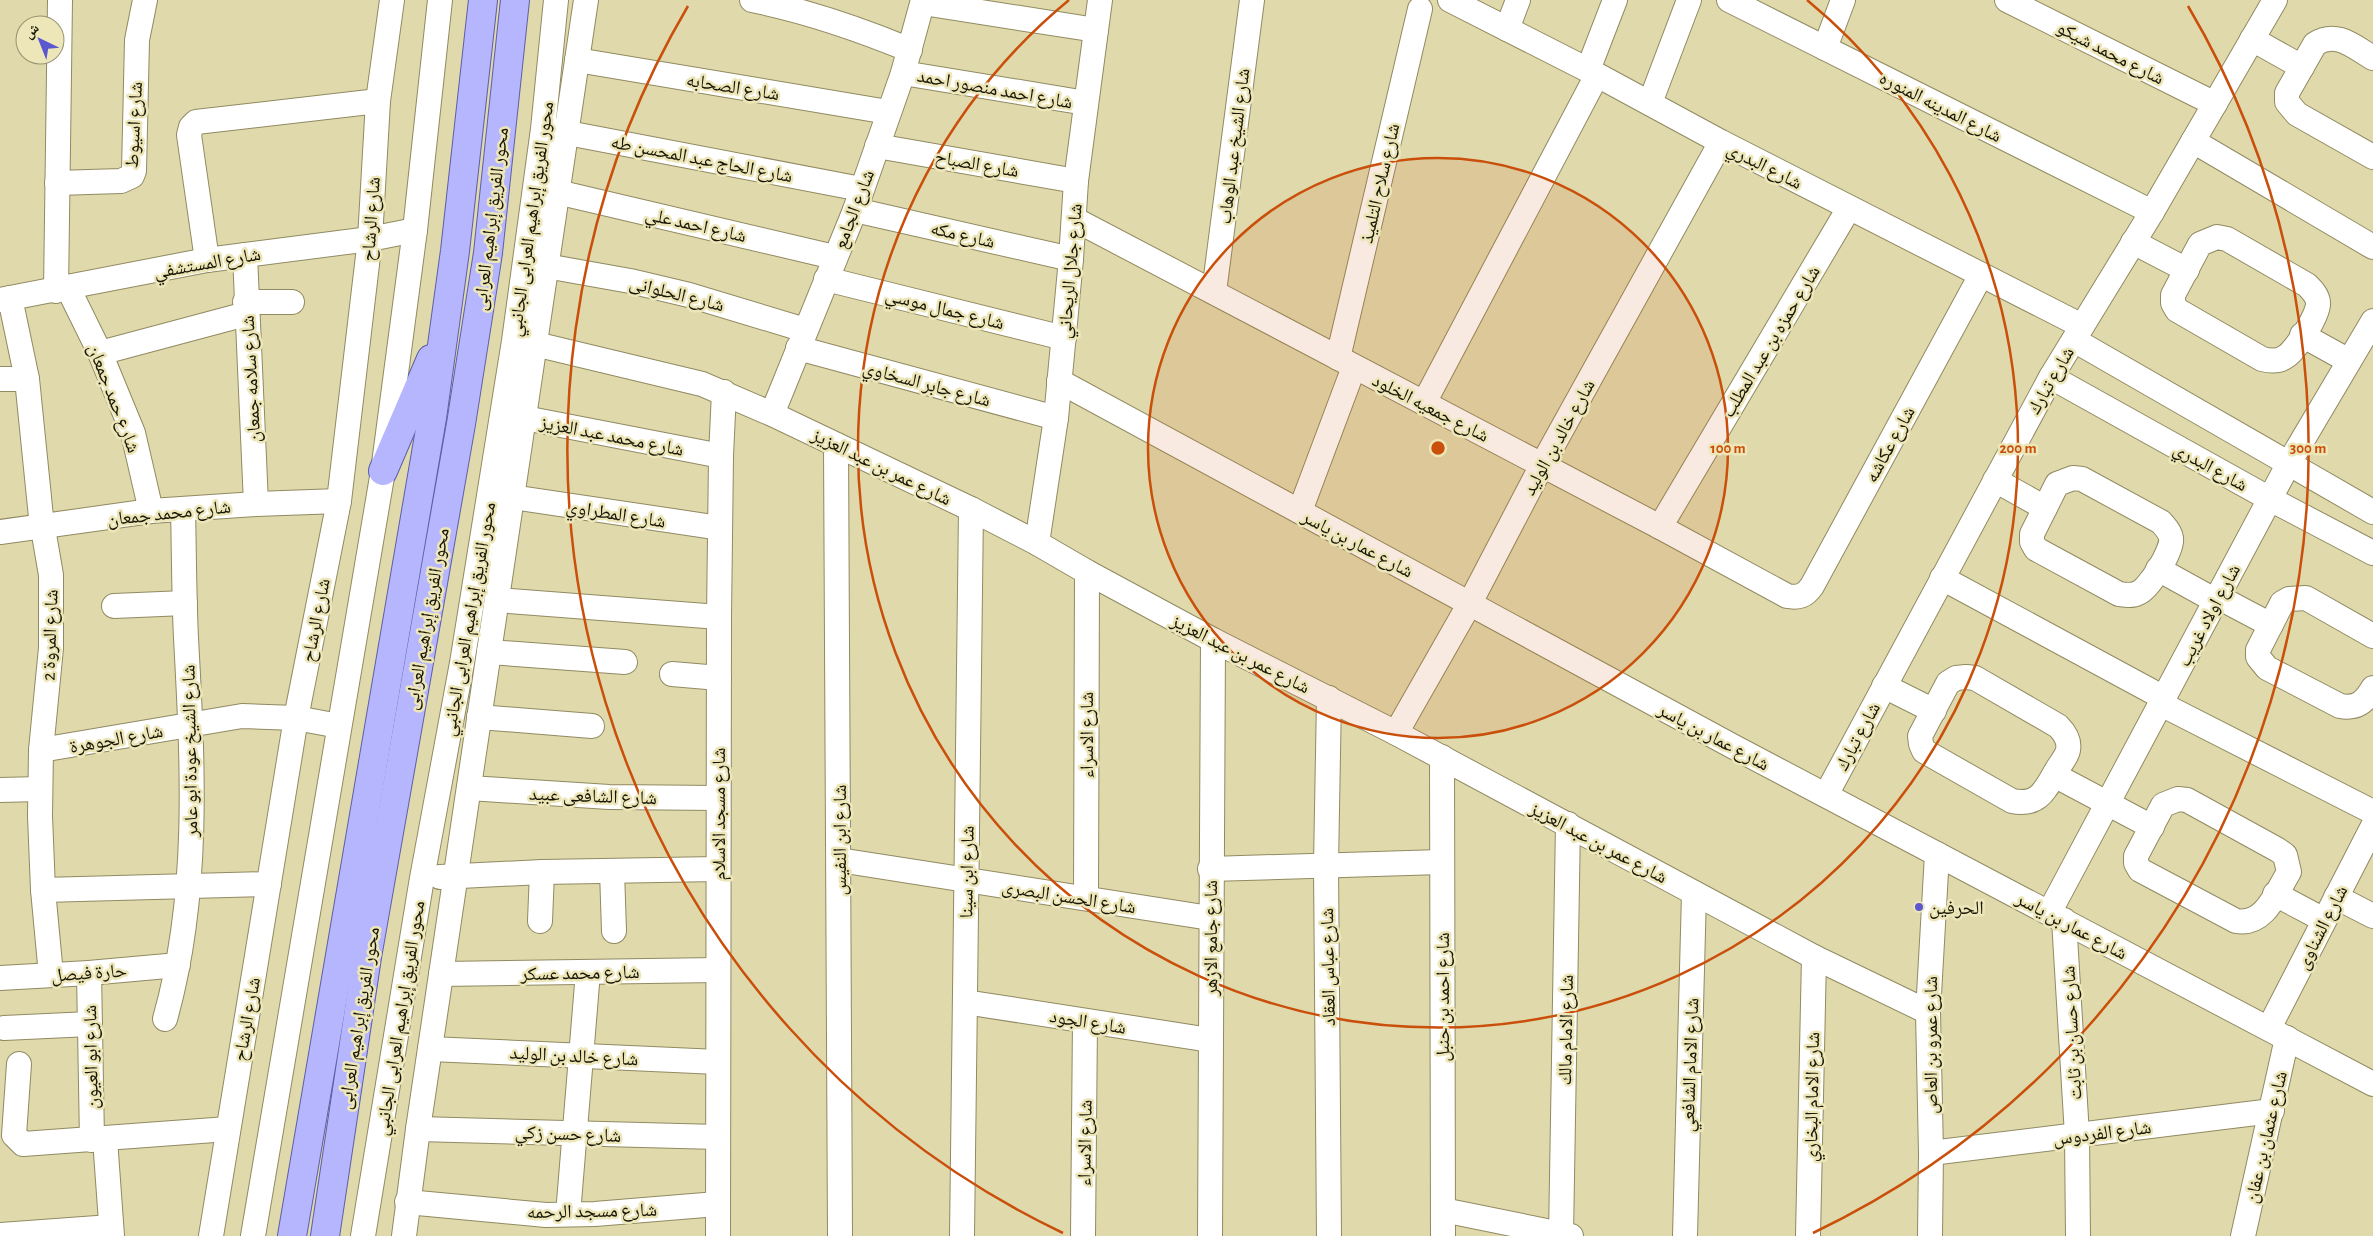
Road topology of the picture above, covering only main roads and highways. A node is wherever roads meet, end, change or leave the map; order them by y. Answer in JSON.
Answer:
{"nodes":[{"id":1,"x":483,"y":0,"type":"edge"},
{"id":2,"x":515,"y":0,"type":"edge"},
{"id":3,"x":445,"y":325,"type":"junction"},
{"id":4,"x":382,"y":471,"type":"road end"},
{"id":5,"x":292,"y":1236,"type":"edge"},
{"id":6,"x":325,"y":1236,"type":"edge"}],
"edges":[{"from":1,"to":3,"type":"main road","name":"محور الفريق إبراهيم العرابى"},
{"from":2,"to":6,"type":"main road","name":"محور الفريق إبراهيم العرابى"},
{"from":3,"to":4,"type":"main road"},
{"from":3,"to":5,"type":"main road","name":"محور الفريق إبراهيم العرابى"}]}
